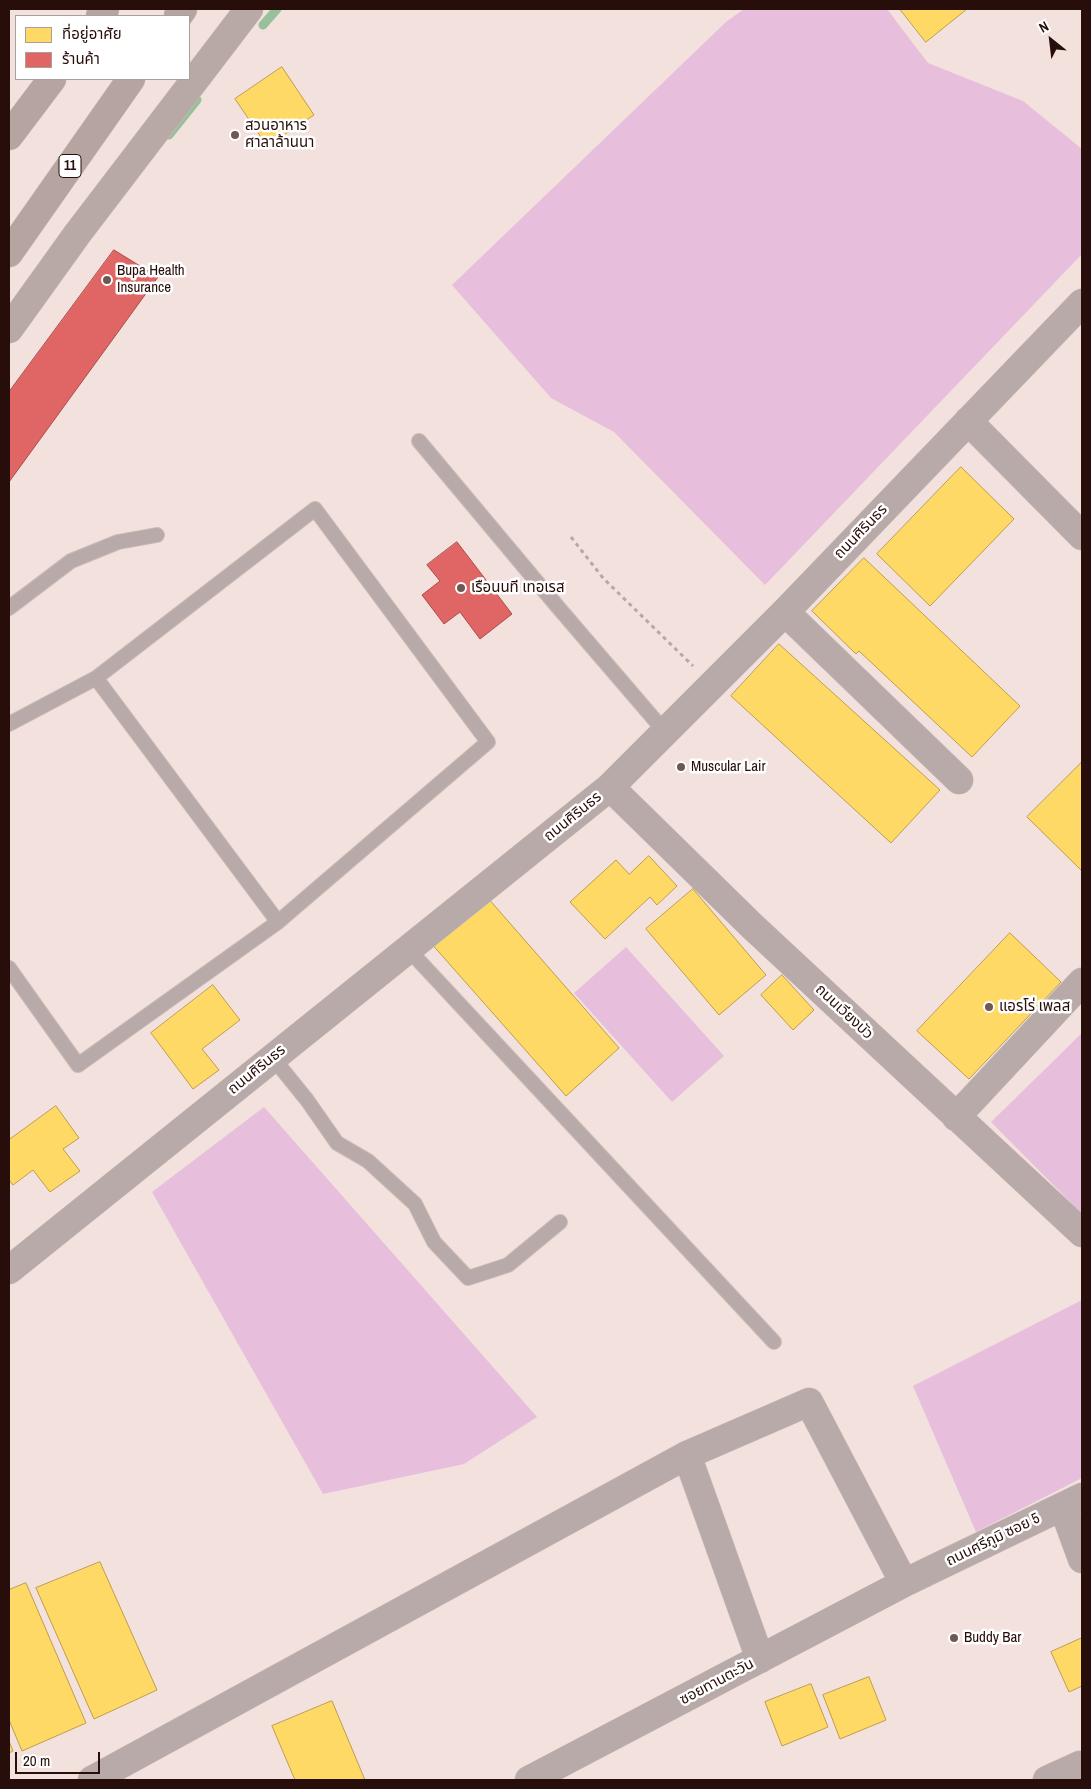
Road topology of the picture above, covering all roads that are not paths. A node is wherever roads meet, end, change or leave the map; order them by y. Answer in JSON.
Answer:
{"nodes":[{"id":1,"x":249,"y":9,"type":"edge"},
{"id":2,"x":51,"y":80,"type":"edge"},
{"id":3,"x":130,"y":80,"type":"edge"},
{"id":4,"x":9,"y":136,"type":"edge"},
{"id":5,"x":9,"y":253,"type":"edge"},
{"id":6,"x":1082,"y":303,"type":"edge"},
{"id":7,"x":9,"y":329,"type":"edge"},
{"id":8,"x":968,"y":421,"type":"junction"},
{"id":9,"x":419,"y":441,"type":"dead end"},
{"id":10,"x":157,"y":535,"type":"dead end"},
{"id":11,"x":1082,"y":536,"type":"edge"},
{"id":12,"x":9,"y":608,"type":"edge"},
{"id":13,"x":785,"y":612,"type":"junction"},
{"id":14,"x":96,"y":678,"type":"junction"},
{"id":15,"x":9,"y":724,"type":"edge"},
{"id":16,"x":666,"y":733,"type":"junction"},
{"id":17,"x":960,"y":780,"type":"dead end"},
{"id":18,"x":610,"y":787,"type":"junction"},
{"id":19,"x":278,"y":922,"type":"junction"},
{"id":20,"x":408,"y":949,"type":"junction"},
{"id":21,"x":9,"y":968,"type":"edge"},
{"id":22,"x":1082,"y":982,"type":"edge"},
{"id":23,"x":273,"y":1058,"type":"junction"},
{"id":24,"x":956,"y":1117,"type":"junction"},
{"id":25,"x":560,"y":1222,"type":"dead end"},
{"id":26,"x":1082,"y":1233,"type":"edge"},
{"id":27,"x":9,"y":1270,"type":"edge"},
{"id":28,"x":774,"y":1342,"type":"dead end"},
{"id":29,"x":687,"y":1455,"type":"junction"},
{"id":30,"x":1073,"y":1502,"type":"edge"},
{"id":31,"x":1082,"y":1559,"type":"edge"},
{"id":32,"x":904,"y":1583,"type":"junction"},
{"id":33,"x":760,"y":1659,"type":"junction"},
{"id":34,"x":1080,"y":1765,"type":"dead end"},
{"id":35,"x":92,"y":1780,"type":"edge"},
{"id":36,"x":529,"y":1780,"type":"edge"},
{"id":37,"x":1047,"y":1780,"type":"edge"}],
"edges":[{"from":1,"to":7,"type":"main road"},
{"from":2,"to":4,"type":"highway"},
{"from":3,"to":5,"type":"highway","number":"11"},
{"from":6,"to":8,"type":"street","name":"ถนนศิรินธร"},
{"from":8,"to":11,"type":"street"},
{"from":8,"to":13,"type":"street","name":"ถนนศิรินธร"},
{"from":9,"to":16,"type":"lane"},
{"from":10,"to":12,"type":"lane"},
{"from":13,"to":16,"type":"street","name":"ถนนศิรินธร"},
{"from":13,"to":17,"type":"street"},
{"from":14,"to":15,"type":"lane"},
{"from":14,"to":19,"type":"lane"},
{"from":14,"to":19,"type":"lane"},
{"from":16,"to":18,"type":"street","name":"ถนนศิรินธร"},
{"from":18,"to":20,"type":"street","name":"ถนนศิรินธร"},
{"from":18,"to":24,"type":"street","name":"ถนนเวียงบัว"},
{"from":19,"to":21,"type":"lane"},
{"from":20,"to":23,"type":"street","name":"ถนนศิรินธร"},
{"from":20,"to":28,"type":"lane"},
{"from":22,"to":24,"type":"street"},
{"from":23,"to":25,"type":"lane"},
{"from":23,"to":27,"type":"street","name":"ถนนศิรินธร"},
{"from":24,"to":26,"type":"street","name":"ถนนเวียงบัว"},
{"from":29,"to":32,"type":"street"},
{"from":29,"to":33,"type":"street"},
{"from":29,"to":35,"type":"street"},
{"from":30,"to":31,"type":"street"},
{"from":30,"to":32,"type":"street","name":"ถนนศรีภูมิ ซอย 5"},
{"from":32,"to":33,"type":"street","name":"ซอยทานตะวัน"},
{"from":33,"to":36,"type":"street","name":"ซอยทานตะวัน"},
{"from":34,"to":37,"type":"street"}]}
